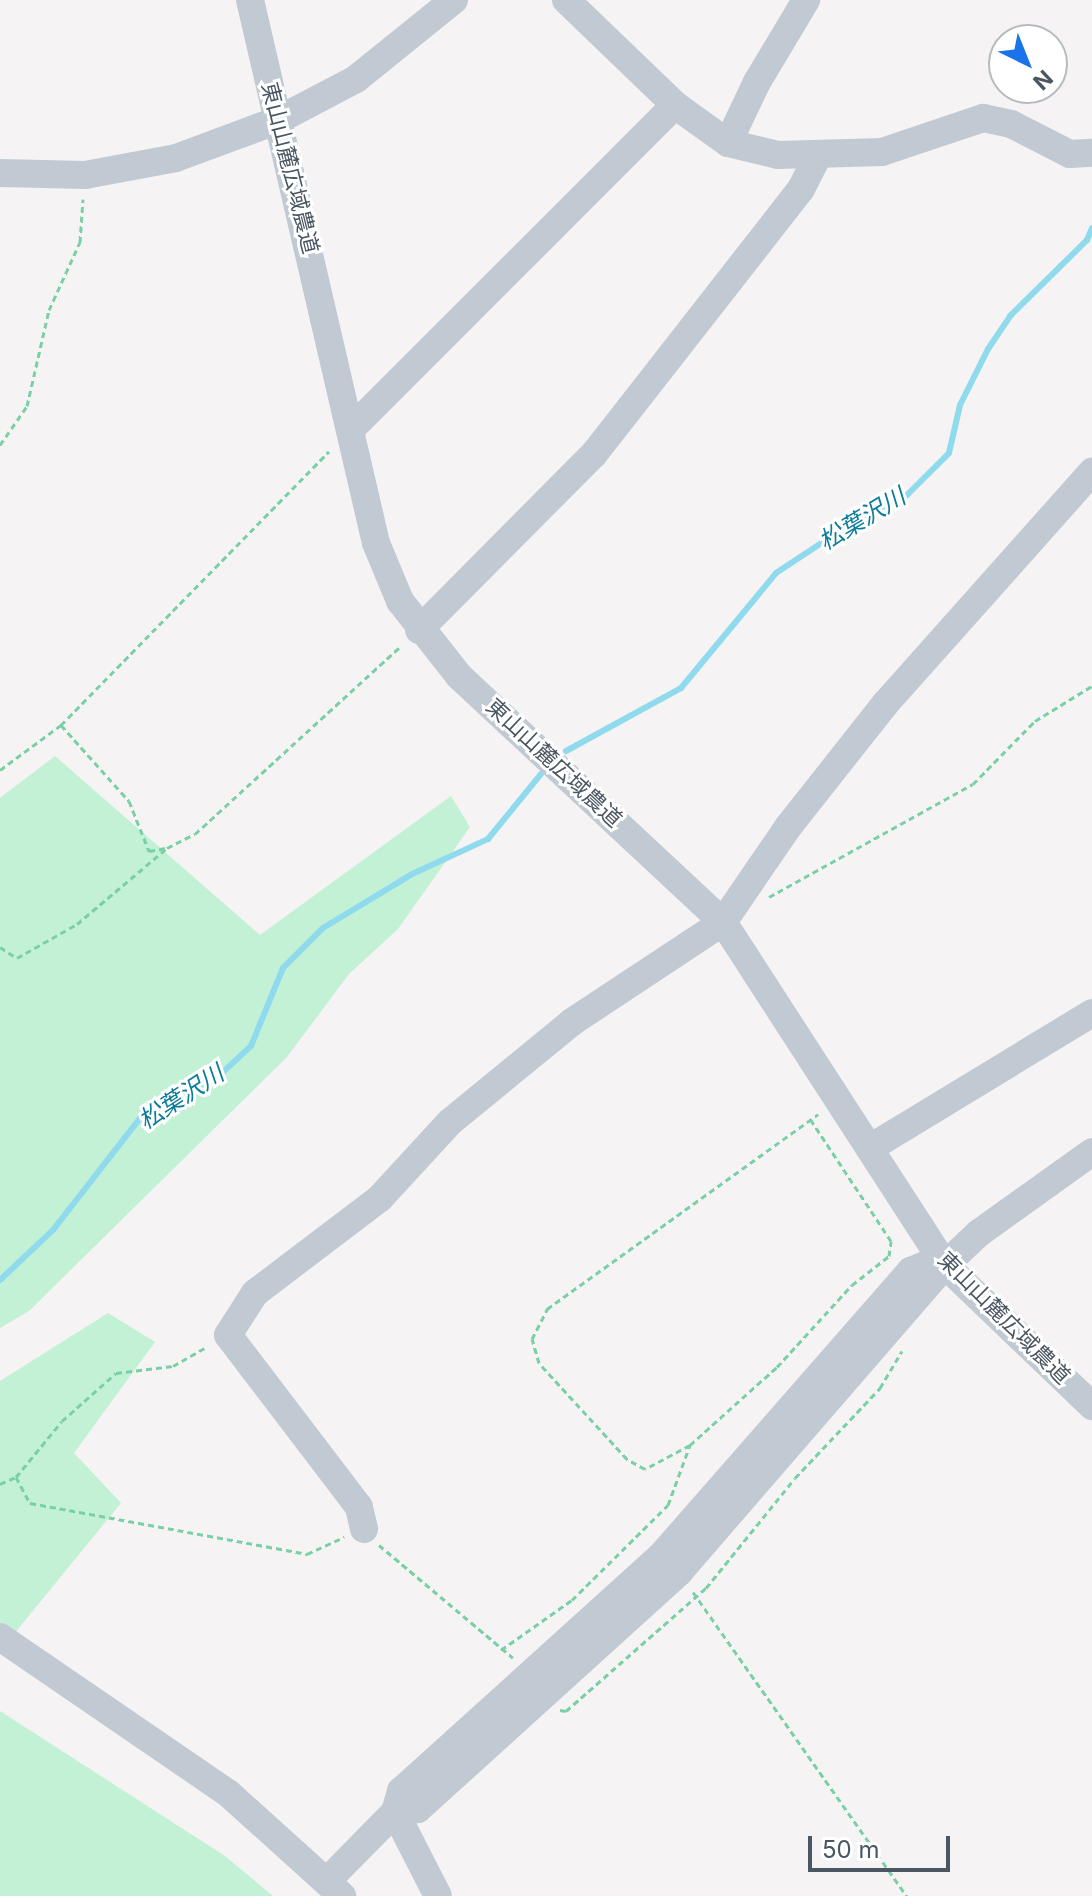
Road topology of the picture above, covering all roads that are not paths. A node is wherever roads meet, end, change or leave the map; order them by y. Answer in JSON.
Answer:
{"nodes":[{"id":1,"x":250,"y":0,"type":"edge"},
{"id":2,"x":454,"y":0,"type":"edge"},
{"id":3,"x":566,"y":0,"type":"edge"},
{"id":4,"x":806,"y":0,"type":"edge"},
{"id":5,"x":675,"y":105,"type":"junction"},
{"id":6,"x":278,"y":120,"type":"junction"},
{"id":7,"x":728,"y":143,"type":"junction"},
{"id":8,"x":1092,"y":153,"type":"edge"},
{"id":9,"x":818,"y":155,"type":"junction"},
{"id":10,"x":0,"y":173,"type":"edge"},
{"id":11,"x":351,"y":429,"type":"junction"},
{"id":12,"x":1092,"y":472,"type":"edge"},
{"id":13,"x":419,"y":630,"type":"junction"},
{"id":14,"x":723,"y":922,"type":"junction"},
{"id":15,"x":1092,"y":1013,"type":"edge"},
{"id":16,"x":870,"y":1148,"type":"junction"},
{"id":17,"x":1092,"y":1152,"type":"edge"},
{"id":18,"x":943,"y":1262,"type":"junction"},
{"id":19,"x":1092,"y":1406,"type":"edge"},
{"id":20,"x":364,"y":1529,"type":"road end"},
{"id":21,"x":0,"y":1637,"type":"edge"},
{"id":22,"x":395,"y":1812,"type":"junction"},
{"id":23,"x":334,"y":1888,"type":"edge"},
{"id":24,"x":438,"y":1896,"type":"edge"}],
"edges":[{"from":1,"to":6,"type":"street","name":"東山山麓広域農道"},
{"from":2,"to":6,"type":"street"},
{"from":3,"to":5,"type":"street"},
{"from":4,"to":7,"type":"street"},
{"from":5,"to":7,"type":"street"},
{"from":5,"to":11,"type":"street"},
{"from":6,"to":10,"type":"street"},
{"from":6,"to":11,"type":"street","name":"東山山麓広域農道"},
{"from":7,"to":9,"type":"street"},
{"from":8,"to":9,"type":"street"},
{"from":9,"to":13,"type":"street"},
{"from":11,"to":13,"type":"street","name":"東山山麓広域農道"},
{"from":12,"to":14,"type":"street"},
{"from":13,"to":14,"type":"street","name":"東山山麓広域農道"},
{"from":14,"to":16,"type":"street","name":"東山山麓広域農道"},
{"from":14,"to":20,"type":"street"},
{"from":15,"to":16,"type":"street"},
{"from":16,"to":18,"type":"street","name":"東山山麓広域農道"},
{"from":17,"to":18,"type":"street"},
{"from":18,"to":19,"type":"street","name":"東山山麓広域農道"},
{"from":18,"to":22,"type":"street"},
{"from":18,"to":22,"type":"street"},
{"from":21,"to":23,"type":"street"},
{"from":22,"to":23,"type":"street"},
{"from":22,"to":24,"type":"street"}]}
